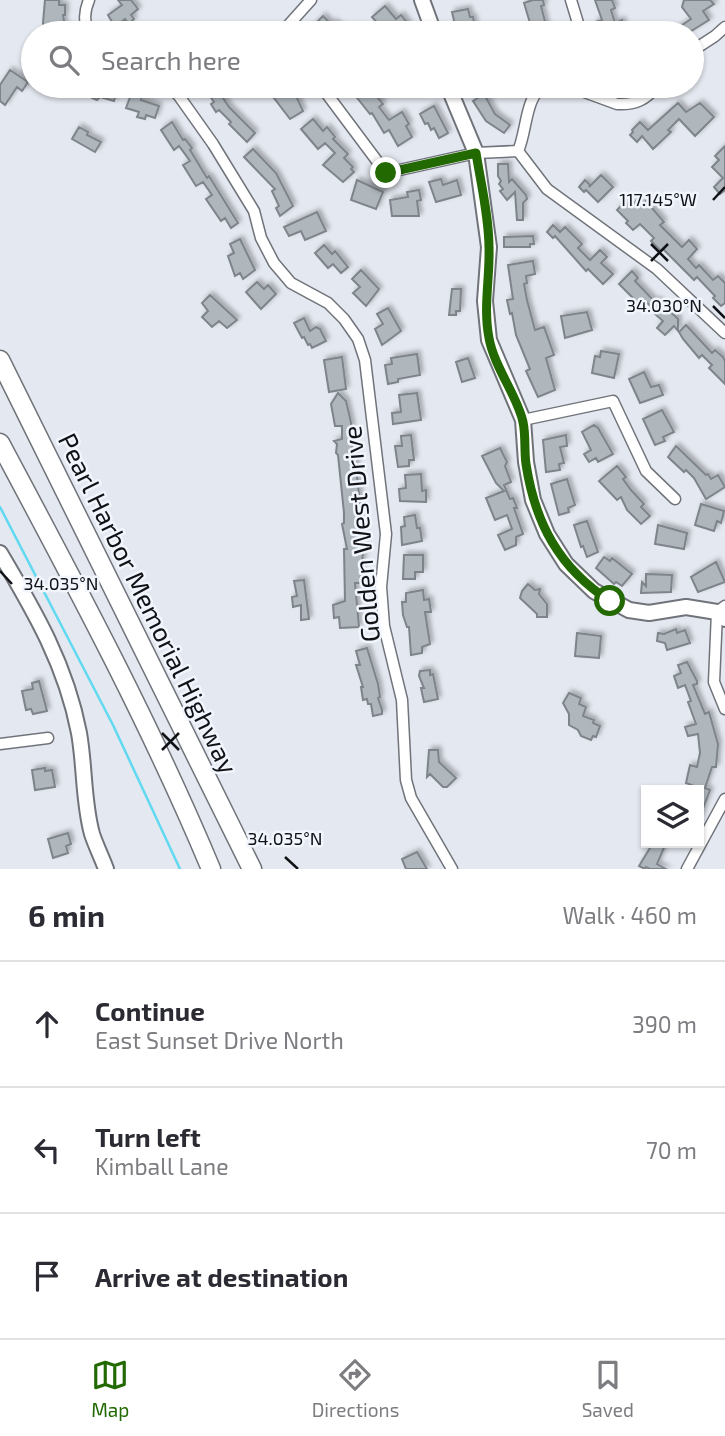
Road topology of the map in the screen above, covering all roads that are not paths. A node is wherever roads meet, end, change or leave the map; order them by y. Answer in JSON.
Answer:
{"nodes":[{"id":1,"x":89,"y":0,"type":"edge"},
{"id":2,"x":311,"y":0,"type":"edge"},
{"id":3,"x":422,"y":0,"type":"edge"},
{"id":4,"x":570,"y":0,"type":"edge"},
{"id":5,"x":85,"y":21,"type":"edge"},
{"id":6,"x":292,"y":21,"type":"edge"},
{"id":7,"x":430,"y":21,"type":"edge"},
{"id":8,"x":577,"y":21,"type":"edge"},
{"id":9,"x":725,"y":27,"type":"edge"},
{"id":10,"x":704,"y":43,"type":"edge"},
{"id":11,"x":180,"y":98,"type":"edge"},
{"id":12,"x":330,"y":98,"type":"edge"},
{"id":13,"x":454,"y":98,"type":"edge"},
{"id":14,"x":533,"y":98,"type":"edge"},
{"id":15,"x":604,"y":98,"type":"edge"},
{"id":16,"x":645,"y":98,"type":"edge"},
{"id":17,"x":518,"y":151,"type":"junction"},
{"id":18,"x":476,"y":153,"type":"junction"},
{"id":19,"x":725,"y":333,"type":"edge"},
{"id":20,"x":0,"y":360,"type":"edge"},
{"id":21,"x":523,"y":420,"type":"junction"},
{"id":22,"x":0,"y":443,"type":"edge"},
{"id":23,"x":675,"y":499,"type":"dead end"},
{"id":24,"x":0,"y":553,"type":"edge"},
{"id":25,"x":722,"y":612,"type":"edge"},
{"id":26,"x":725,"y":709,"type":"edge"},
{"id":27,"x":48,"y":738,"type":"dead end"},
{"id":28,"x":0,"y":744,"type":"edge"},
{"id":29,"x":725,"y":799,"type":"edge"},
{"id":30,"x":106,"y":869,"type":"edge"},
{"id":31,"x":211,"y":869,"type":"edge"},
{"id":32,"x":252,"y":869,"type":"edge"},
{"id":33,"x":452,"y":869,"type":"edge"},
{"id":34,"x":687,"y":869,"type":"edge"}],
"edges":[{"from":1,"to":5,"type":"street"},
{"from":2,"to":6,"type":"street"},
{"from":3,"to":7,"type":"street"},
{"from":4,"to":8,"type":"street"},
{"from":9,"to":10,"type":"street"},
{"from":11,"to":33,"type":"street","name":"Golden West Drive"},
{"from":12,"to":18,"type":"street"},
{"from":13,"to":18,"type":"street"},
{"from":14,"to":17,"type":"street"},
{"from":15,"to":16,"type":"street"},
{"from":17,"to":18,"type":"street"},
{"from":17,"to":19,"type":"street"},
{"from":18,"to":21,"type":"street"},
{"from":20,"to":32,"type":"highway","name":"Pearl Harbor Memorial Highway"},
{"from":21,"to":23,"type":"street"},
{"from":21,"to":25,"type":"street"},
{"from":22,"to":31,"type":"highway"},
{"from":24,"to":30,"type":"street"},
{"from":25,"to":26,"type":"street"},
{"from":27,"to":28,"type":"street"},
{"from":29,"to":34,"type":"street"}]}
